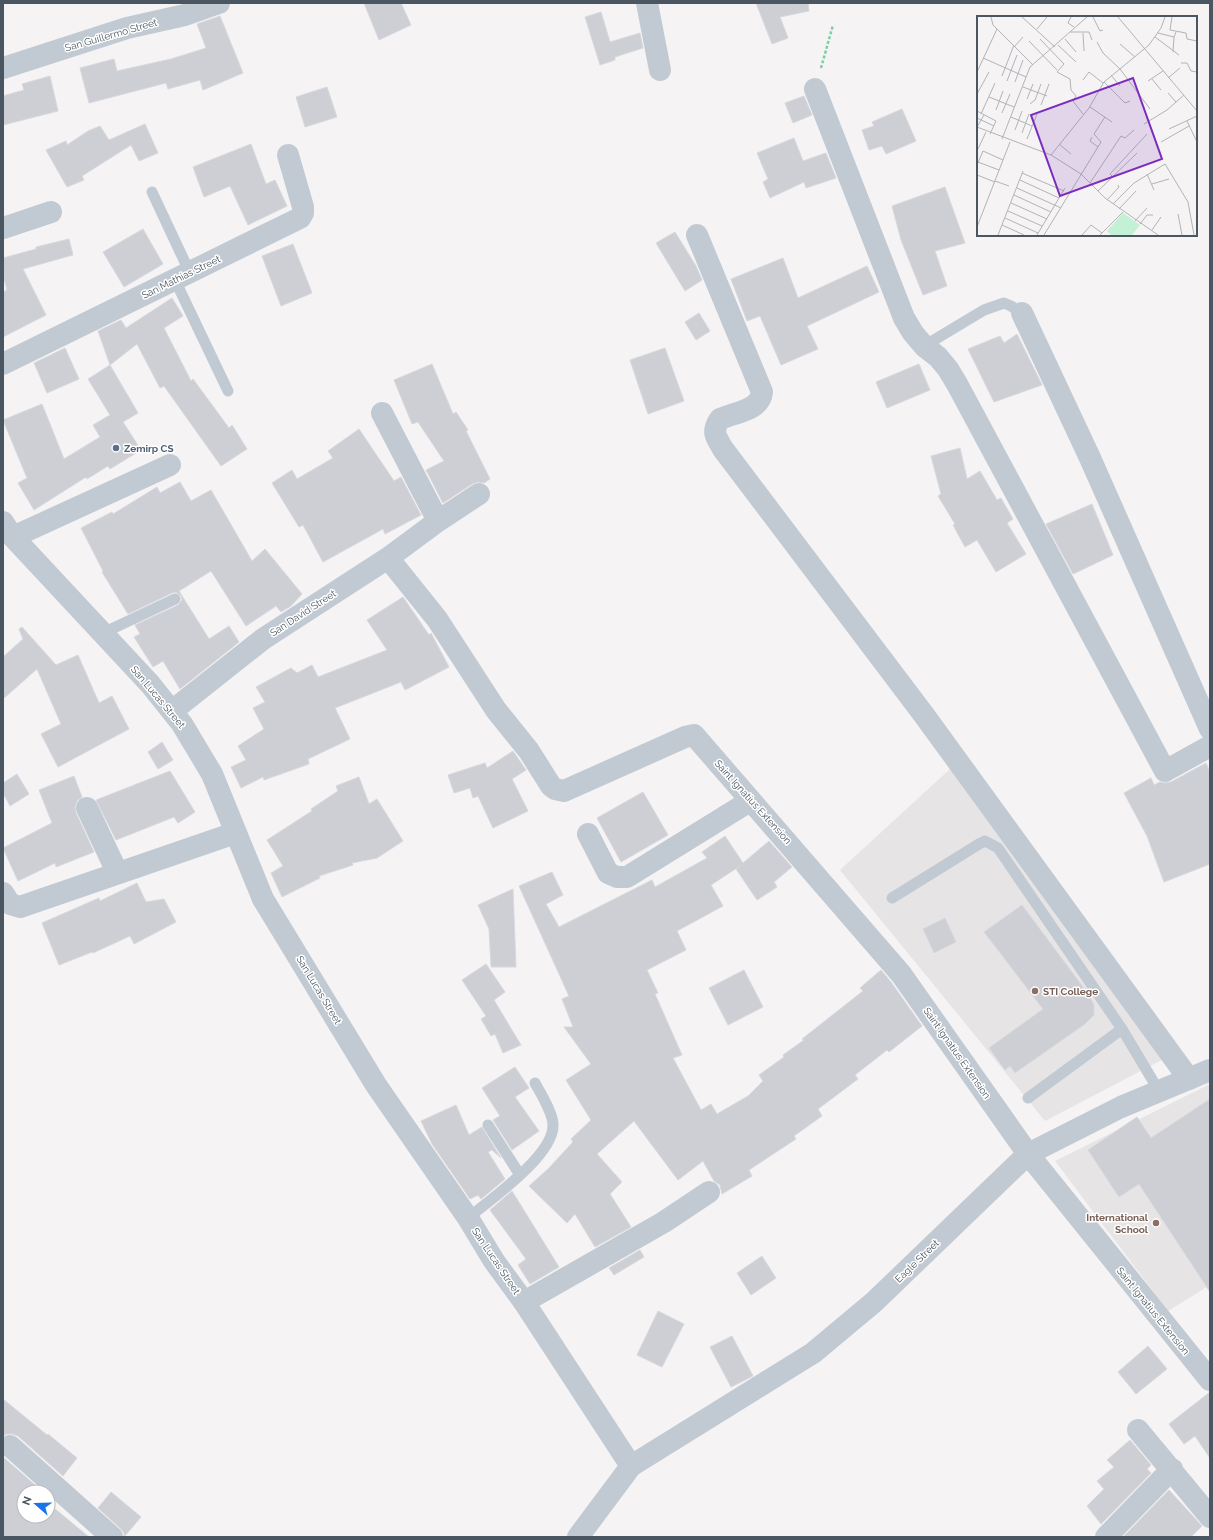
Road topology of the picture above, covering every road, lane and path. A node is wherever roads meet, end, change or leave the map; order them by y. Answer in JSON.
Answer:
{"nodes":[{"id":1,"x":220,"y":3,"type":"edge"},
{"id":2,"x":647,"y":3,"type":"edge"},
{"id":3,"x":833,"y":24,"type":"dead end"},
{"id":4,"x":3,"y":68,"type":"edge"},
{"id":5,"x":660,"y":70,"type":"dead end"},
{"id":6,"x":815,"y":89,"type":"joint"},
{"id":7,"x":288,"y":155,"type":"dead end"},
{"id":8,"x":152,"y":192,"type":"dead end"},
{"id":9,"x":51,"y":212,"type":"dead end"},
{"id":10,"x":3,"y":228,"type":"edge"},
{"id":11,"x":697,"y":235,"type":"dead end"},
{"id":12,"x":182,"y":277,"type":"junction"},
{"id":13,"x":1022,"y":313,"type":"joint"},
{"id":14,"x":924,"y":346,"type":"junction"},
{"id":15,"x":3,"y":364,"type":"edge"},
{"id":16,"x":228,"y":391,"type":"dead end"},
{"id":17,"x":382,"y":413,"type":"dead end"},
{"id":18,"x":170,"y":466,"type":"dead end"},
{"id":19,"x":479,"y":494,"type":"dead end"},
{"id":20,"x":438,"y":521,"type":"junction"},
{"id":21,"x":8,"y":530,"type":"edge"},
{"id":22,"x":388,"y":558,"type":"junction"},
{"id":23,"x":175,"y":599,"type":"dead end"},
{"id":24,"x":103,"y":634,"type":"junction"},
{"id":25,"x":172,"y":711,"type":"junction"},
{"id":26,"x":1210,"y":730,"type":"edge"},
{"id":27,"x":1210,"y":746,"type":"edge"},
{"id":28,"x":750,"y":801,"type":"junction"},
{"id":29,"x":87,"y":808,"type":"dead end"},
{"id":30,"x":235,"y":833,"type":"junction"},
{"id":31,"x":588,"y":834,"type":"dead end"},
{"id":32,"x":117,"y":872,"type":"junction"},
{"id":33,"x":3,"y":893,"type":"edge"},
{"id":34,"x":892,"y":898,"type":"dead end"},
{"id":35,"x":1122,"y":1029,"type":"junction"},
{"id":36,"x":1210,"y":1070,"type":"edge"},
{"id":37,"x":1189,"y":1079,"type":"junction"},
{"id":38,"x":535,"y":1083,"type":"dead end"},
{"id":39,"x":1159,"y":1091,"type":"junction"},
{"id":40,"x":1028,"y":1098,"type":"dead end"},
{"id":41,"x":488,"y":1126,"type":"dead end"},
{"id":42,"x":1028,"y":1154,"type":"junction"},
{"id":43,"x":520,"y":1175,"type":"junction"},
{"id":44,"x":709,"y":1192,"type":"dead end"},
{"id":45,"x":468,"y":1218,"type":"junction"},
{"id":46,"x":524,"y":1302,"type":"junction"},
{"id":47,"x":1210,"y":1380,"type":"edge"},
{"id":48,"x":1138,"y":1430,"type":"dead end"},
{"id":49,"x":10,"y":1446,"type":"dead end"},
{"id":50,"x":631,"y":1466,"type":"junction"},
{"id":51,"x":1172,"y":1469,"type":"junction"},
{"id":52,"x":1210,"y":1517,"type":"edge"},
{"id":53,"x":112,"y":1537,"type":"edge"},
{"id":54,"x":578,"y":1537,"type":"edge"},
{"id":55,"x":1106,"y":1537,"type":"edge"}],
"edges":[{"from":1,"to":4,"type":"street","name":"San Guillermo Street"},
{"from":2,"to":5,"type":"street"},
{"from":3,"to":6,"type":"path"},
{"from":6,"to":14,"type":"street"},
{"from":7,"to":12,"type":"street","name":"San Mathias Street"},
{"from":8,"to":12,"type":"lane"},
{"from":9,"to":10,"type":"street"},
{"from":11,"to":37,"type":"street"},
{"from":12,"to":15,"type":"street","name":"San Mathias Street"},
{"from":12,"to":16,"type":"lane"},
{"from":13,"to":14,"type":"lane"},
{"from":13,"to":26,"type":"street"},
{"from":14,"to":27,"type":"street"},
{"from":17,"to":20,"type":"street"},
{"from":18,"to":21,"type":"street"},
{"from":19,"to":20,"type":"street","name":"San David Street"},
{"from":20,"to":22,"type":"street","name":"San David Street"},
{"from":21,"to":24,"type":"street","name":"San Lucas Street"},
{"from":22,"to":25,"type":"street","name":"San David Street"},
{"from":22,"to":28,"type":"street","name":"Saint Ignatius Extension"},
{"from":23,"to":24,"type":"lane"},
{"from":24,"to":25,"type":"street","name":"San Lucas Street"},
{"from":25,"to":30,"type":"street","name":"San Lucas Street"},
{"from":28,"to":31,"type":"street"},
{"from":28,"to":42,"type":"street","name":"Saint Ignatius Extension"},
{"from":29,"to":32,"type":"street"},
{"from":30,"to":32,"type":"street"},
{"from":30,"to":45,"type":"street","name":"San Lucas Street"},
{"from":32,"to":33,"type":"street"},
{"from":34,"to":35,"type":"lane"},
{"from":35,"to":39,"type":"lane"},
{"from":35,"to":40,"type":"lane"},
{"from":36,"to":37,"type":"street","name":"Eagle Street"},
{"from":37,"to":39,"type":"street","name":"Eagle Street"},
{"from":38,"to":43,"type":"lane"},
{"from":39,"to":42,"type":"street","name":"Eagle Street"},
{"from":41,"to":43,"type":"lane"},
{"from":42,"to":47,"type":"street","name":"Saint Ignatius Extension"},
{"from":42,"to":50,"type":"street","name":"Eagle Street"},
{"from":43,"to":45,"type":"lane"},
{"from":44,"to":46,"type":"street"},
{"from":45,"to":46,"type":"street","name":"San Lucas Street"},
{"from":46,"to":50,"type":"street","name":"San Lucas Street"},
{"from":48,"to":51,"type":"street"},
{"from":49,"to":53,"type":"street"},
{"from":50,"to":54,"type":"street"},
{"from":51,"to":52,"type":"street"},
{"from":51,"to":55,"type":"street"}]}
